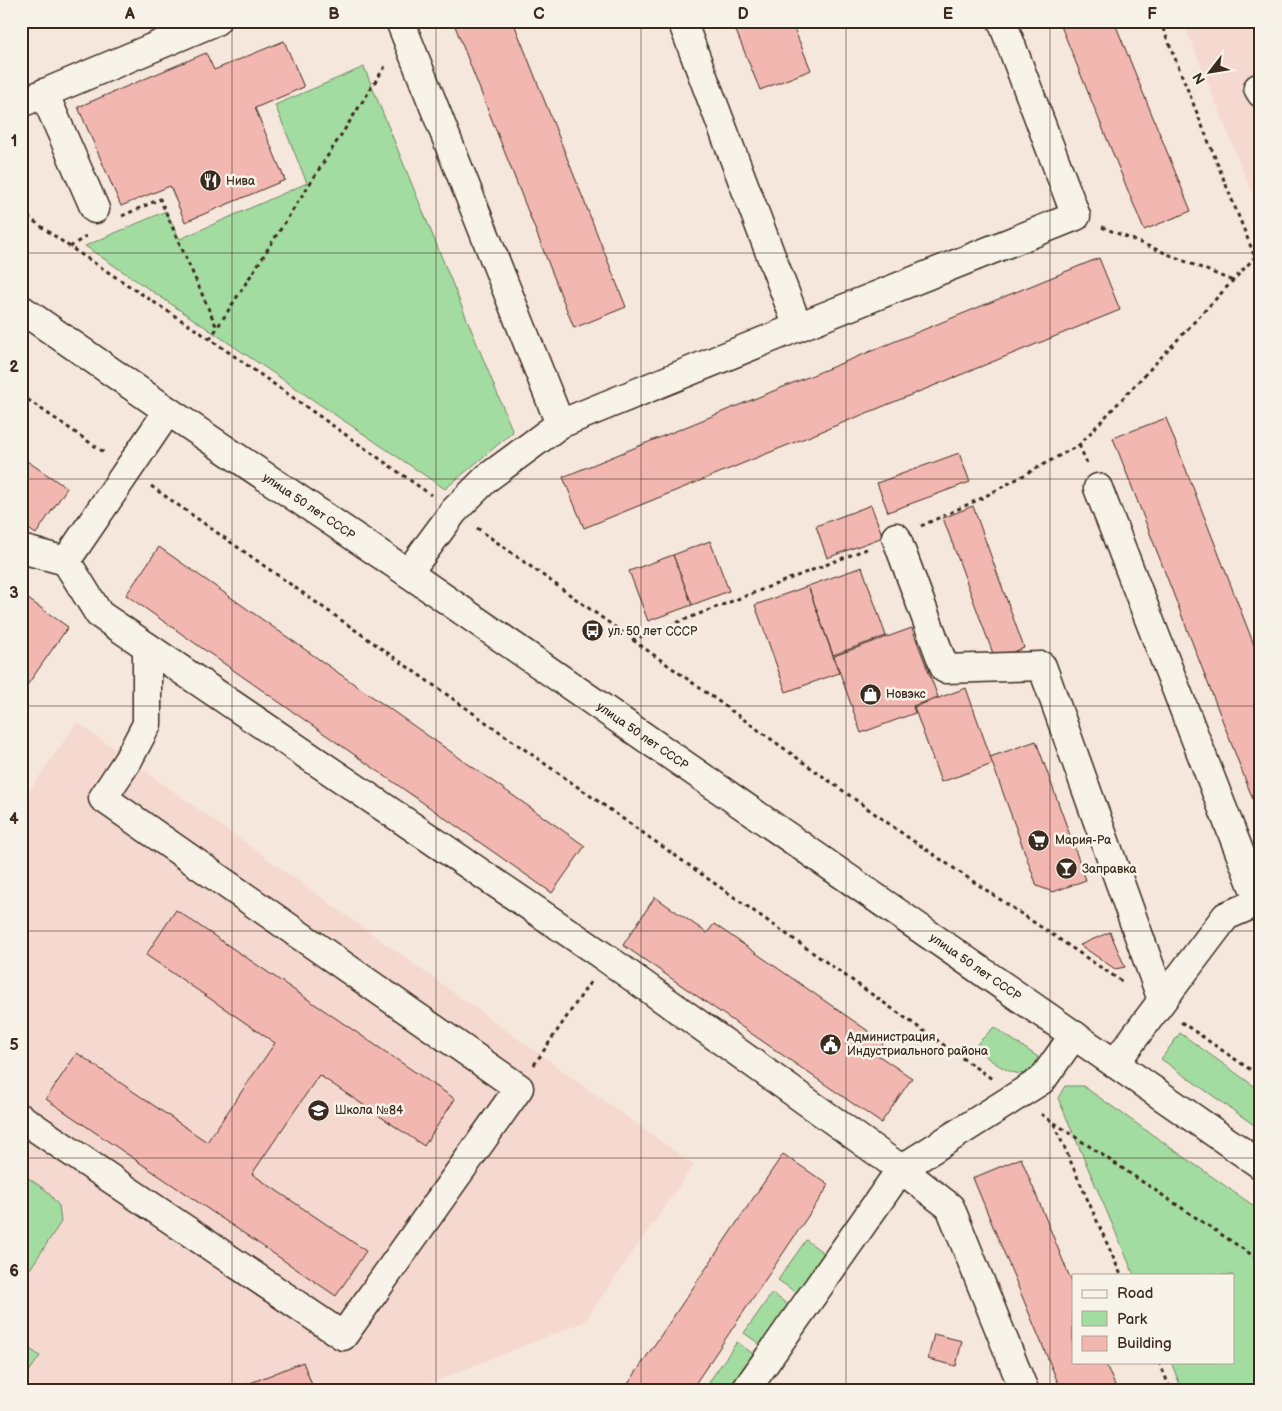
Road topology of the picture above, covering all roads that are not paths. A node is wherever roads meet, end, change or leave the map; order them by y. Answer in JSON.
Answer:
{"nodes":[{"id":1,"x":216,"y":21,"type":"edge"},
{"id":2,"x":682,"y":21,"type":"edge"},
{"id":3,"x":1002,"y":21,"type":"edge"},
{"id":4,"x":403,"y":28,"type":"edge"},
{"id":5,"x":32,"y":98,"type":"edge"},
{"id":6,"x":101,"y":219,"type":"road end"},
{"id":7,"x":21,"y":309,"type":"edge"},
{"id":8,"x":798,"y":327,"type":"junction"},
{"id":9,"x":168,"y":411,"type":"junction"},
{"id":10,"x":560,"y":424,"type":"junction"},
{"id":11,"x":1098,"y":488,"type":"dead end"},
{"id":12,"x":896,"y":537,"type":"road end"},
{"id":13,"x":21,"y":549,"type":"edge"},
{"id":14,"x":66,"y":561,"type":"junction"},
{"id":15,"x":408,"y":573,"type":"junction"},
{"id":16,"x":147,"y":647,"type":"junction"},
{"id":17,"x":1260,"y":902,"type":"edge"},
{"id":18,"x":1160,"y":1003,"type":"junction"},
{"id":19,"x":1074,"y":1035,"type":"junction"},
{"id":20,"x":1115,"y":1063,"type":"junction"},
{"id":21,"x":21,"y":1118,"type":"edge"},
{"id":22,"x":1261,"y":1165,"type":"edge"},
{"id":23,"x":901,"y":1169,"type":"junction"},
{"id":24,"x":746,"y":1390,"type":"edge"},
{"id":25,"x":1024,"y":1390,"type":"edge"}],
"edges":[{"from":1,"to":5,"type":"street"},
{"from":2,"to":8,"type":"street"},
{"from":3,"to":8,"type":"street"},
{"from":4,"to":10,"type":"street"},
{"from":5,"to":6,"type":"street"},
{"from":7,"to":9,"type":"street","name":"улица 50 лет СССР"},
{"from":8,"to":10,"type":"street"},
{"from":9,"to":14,"type":"street"},
{"from":9,"to":15,"type":"street","name":"улица 50 лет СССР"},
{"from":10,"to":15,"type":"street"},
{"from":11,"to":17,"type":"street"},
{"from":12,"to":18,"type":"street"},
{"from":13,"to":14,"type":"street"},
{"from":14,"to":16,"type":"street"},
{"from":15,"to":19,"type":"street","name":"улица 50 лет СССР"},
{"from":16,"to":21,"type":"street"},
{"from":16,"to":23,"type":"street"},
{"from":17,"to":18,"type":"street"},
{"from":18,"to":20,"type":"street"},
{"from":19,"to":20,"type":"street","name":"улица 50 лет СССР"},
{"from":19,"to":23,"type":"street"},
{"from":20,"to":22,"type":"street","name":"улица 50 лет СССР"},
{"from":23,"to":24,"type":"street"},
{"from":23,"to":25,"type":"street"}]}
